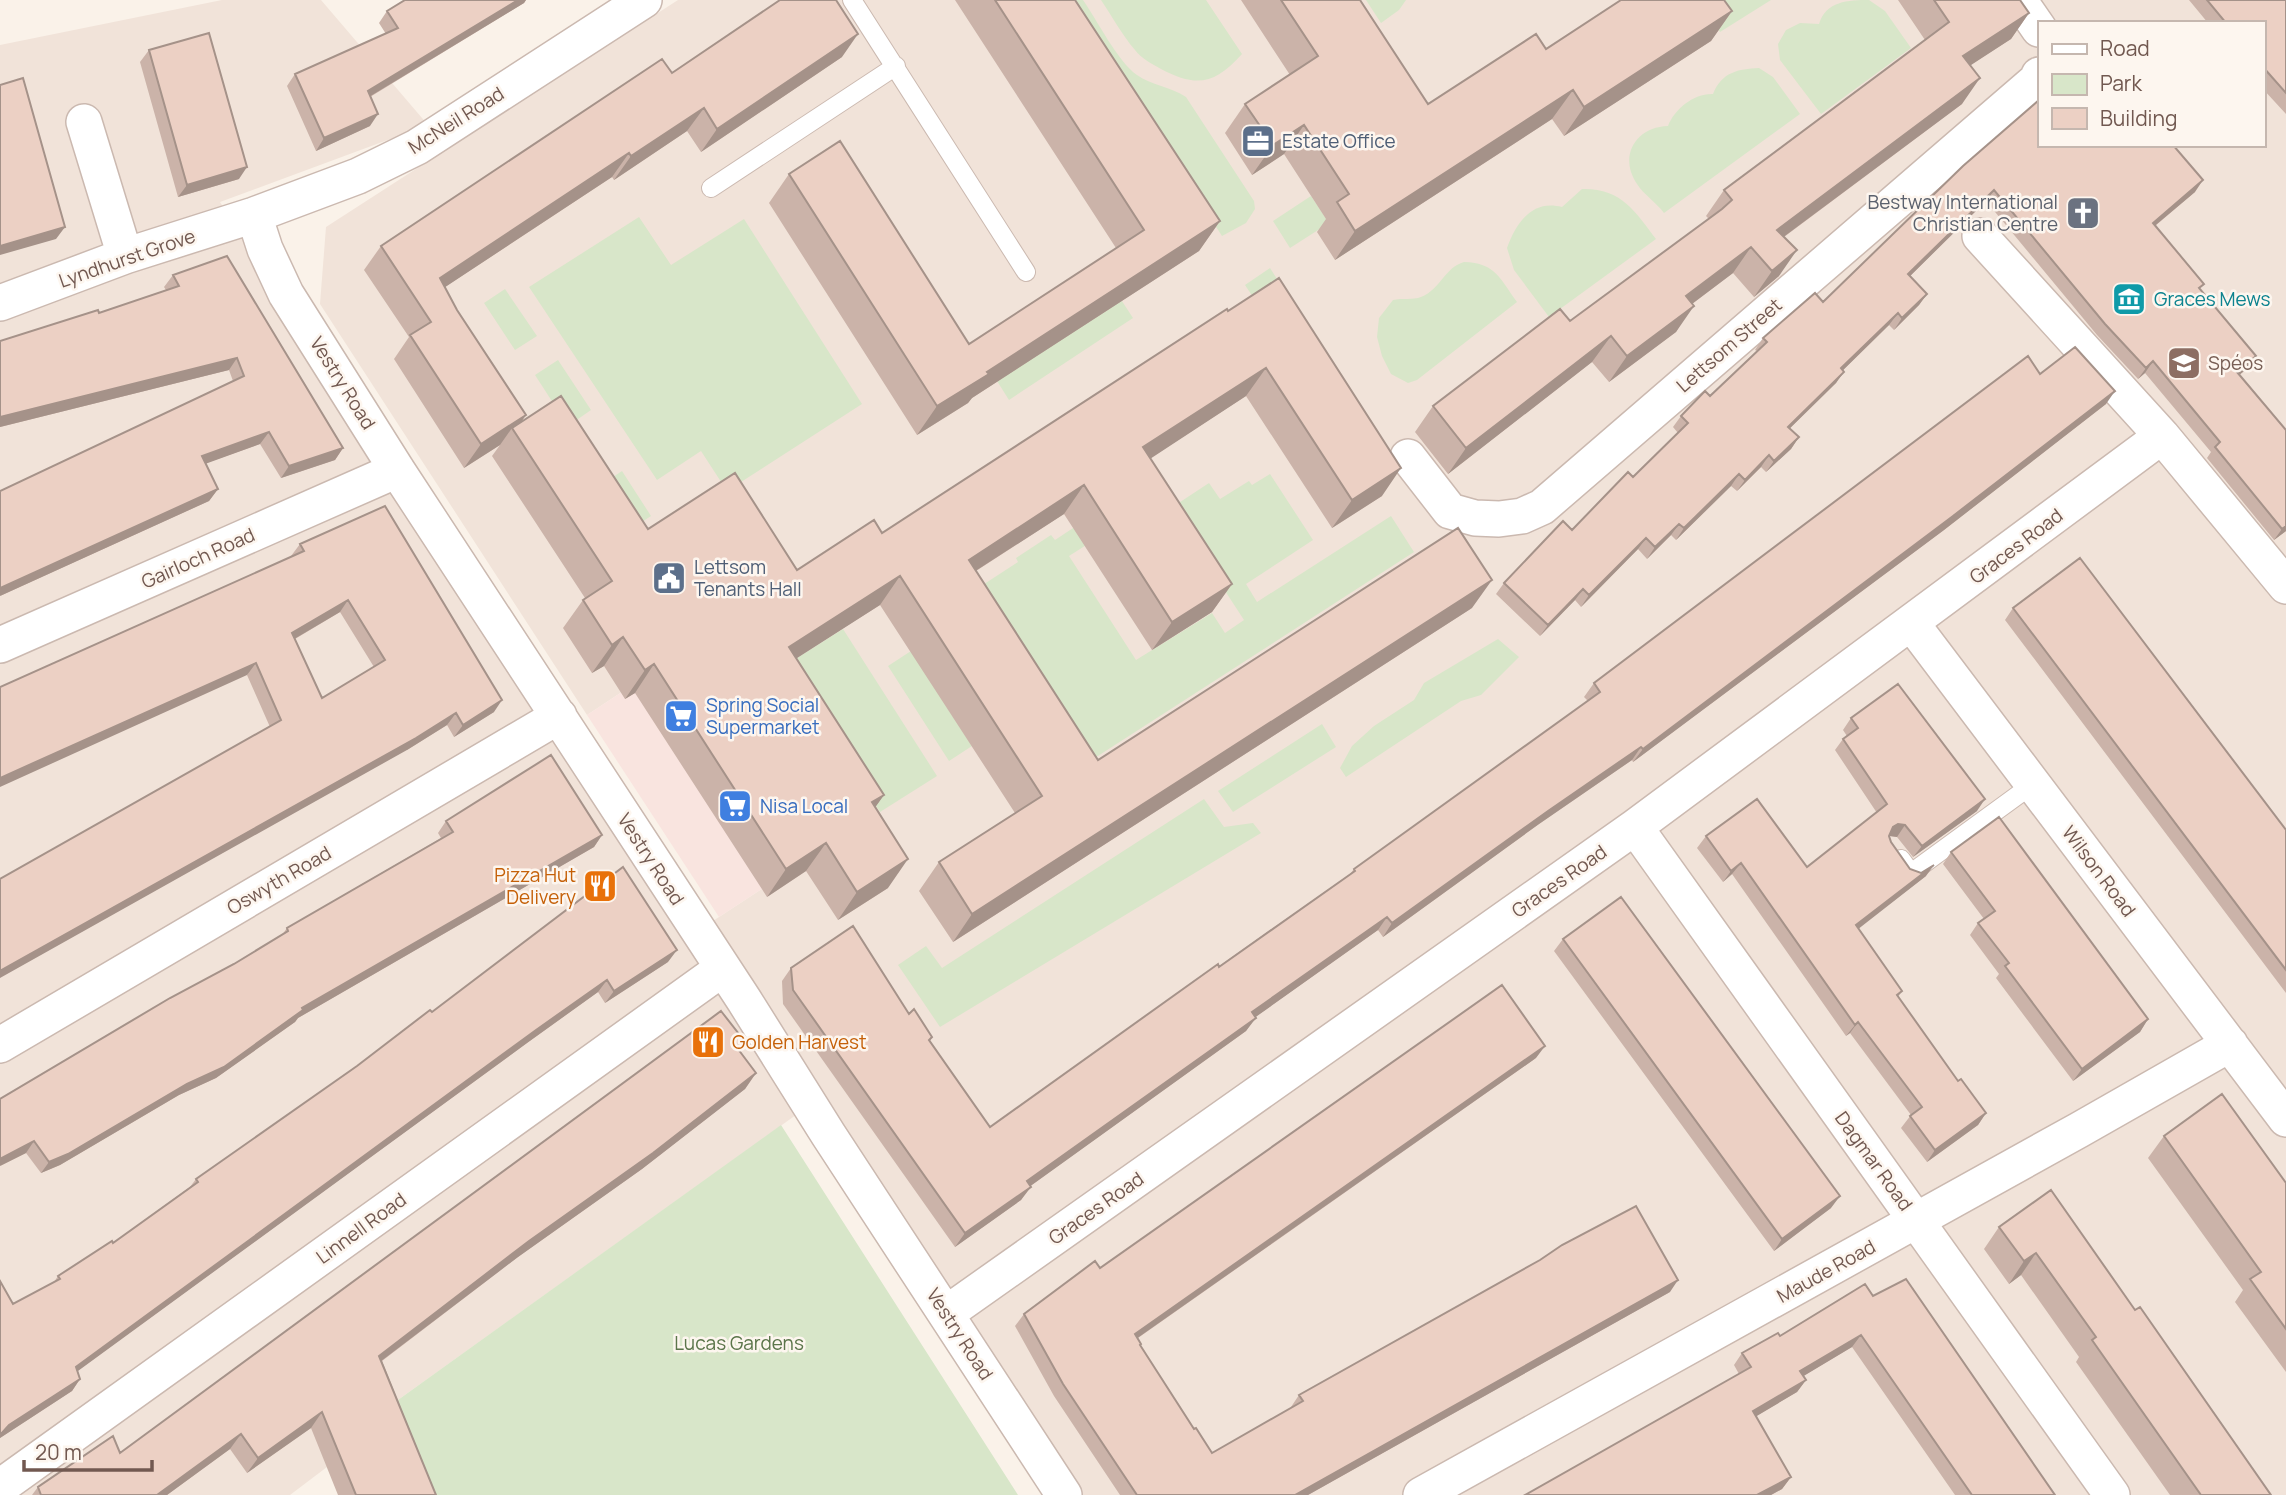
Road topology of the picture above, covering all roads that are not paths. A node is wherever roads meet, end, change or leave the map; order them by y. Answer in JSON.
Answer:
{"nodes":[{"id":1,"x":644,"y":0,"type":"edge"},
{"id":2,"x":852,"y":0,"type":"edge"},
{"id":3,"x":2019,"y":0,"type":"edge"},
{"id":4,"x":2038,"y":28,"type":"edge"},
{"id":5,"x":896,"y":66,"type":"junction"},
{"id":6,"x":2038,"y":78,"type":"edge"},
{"id":7,"x":85,"y":122,"type":"dead end"},
{"id":8,"x":711,"y":188,"type":"dead end"},
{"id":9,"x":254,"y":215,"type":"junction"},
{"id":10,"x":1980,"y":236,"type":"dead end"},
{"id":11,"x":125,"y":256,"type":"junction"},
{"id":12,"x":1026,"y":272,"type":"dead end"},
{"id":13,"x":0,"y":303,"type":"edge"},
{"id":14,"x":2162,"y":436,"type":"junction"},
{"id":15,"x":1408,"y":457,"type":"dead end"},
{"id":16,"x":397,"y":470,"type":"junction"},
{"id":17,"x":2286,"y":586,"type":"edge"},
{"id":18,"x":1912,"y":624,"type":"junction"},
{"id":19,"x":0,"y":645,"type":"edge"},
{"id":20,"x":559,"y":716,"type":"junction"},
{"id":21,"x":2033,"y":784,"type":"junction"},
{"id":22,"x":1635,"y":828,"type":"junction"},
{"id":23,"x":1892,"y":847,"type":"edge"},
{"id":24,"x":722,"y":969,"type":"junction"},
{"id":25,"x":2230,"y":1044,"type":"junction"},
{"id":26,"x":0,"y":1045,"type":"edge"},
{"id":27,"x":2286,"y":1119,"type":"edge"},
{"id":28,"x":1917,"y":1220,"type":"junction"},
{"id":29,"x":947,"y":1314,"type":"junction"},
{"id":30,"x":0,"y":1487,"type":"edge"},
{"id":31,"x":1064,"y":1495,"type":"edge"},
{"id":32,"x":1421,"y":1495,"type":"edge"},
{"id":33,"x":2112,"y":1495,"type":"edge"}],
"edges":[{"from":1,"to":9,"type":"street","name":"McNeil Road"},
{"from":2,"to":5,"type":"lane"},
{"from":3,"to":4,"type":"street"},
{"from":5,"to":8,"type":"lane"},
{"from":5,"to":12,"type":"lane"},
{"from":6,"to":15,"type":"street","name":"Lettsom Street"},
{"from":7,"to":11,"type":"street"},
{"from":9,"to":11,"type":"street","name":"Lyndhurst Grove"},
{"from":9,"to":16,"type":"street","name":"Vestry Road"},
{"from":10,"to":14,"type":"street"},
{"from":11,"to":13,"type":"street","name":"Lyndhurst Grove"},
{"from":14,"to":17,"type":"street"},
{"from":14,"to":18,"type":"street","name":"Graces Road"},
{"from":16,"to":19,"type":"street","name":"Gairloch Road"},
{"from":16,"to":20,"type":"street","name":"Vestry Road"},
{"from":18,"to":21,"type":"street","name":"Wilson Road"},
{"from":18,"to":22,"type":"street","name":"Graces Road"},
{"from":20,"to":24,"type":"street","name":"Vestry Road"},
{"from":20,"to":26,"type":"street","name":"Oswyth Road"},
{"from":21,"to":23,"type":"lane"},
{"from":21,"to":25,"type":"street","name":"Wilson Road"},
{"from":22,"to":28,"type":"street","name":"Dagmar Road"},
{"from":22,"to":29,"type":"street","name":"Graces Road"},
{"from":24,"to":29,"type":"street","name":"Vestry Road"},
{"from":24,"to":30,"type":"street","name":"Linnell Road"},
{"from":25,"to":27,"type":"street","name":"Wilson Road"},
{"from":25,"to":28,"type":"street","name":"Maude Road"},
{"from":28,"to":32,"type":"street","name":"Maude Road"},
{"from":28,"to":33,"type":"street","name":"Dagmar Road"},
{"from":29,"to":31,"type":"street","name":"Vestry Road"}]}
